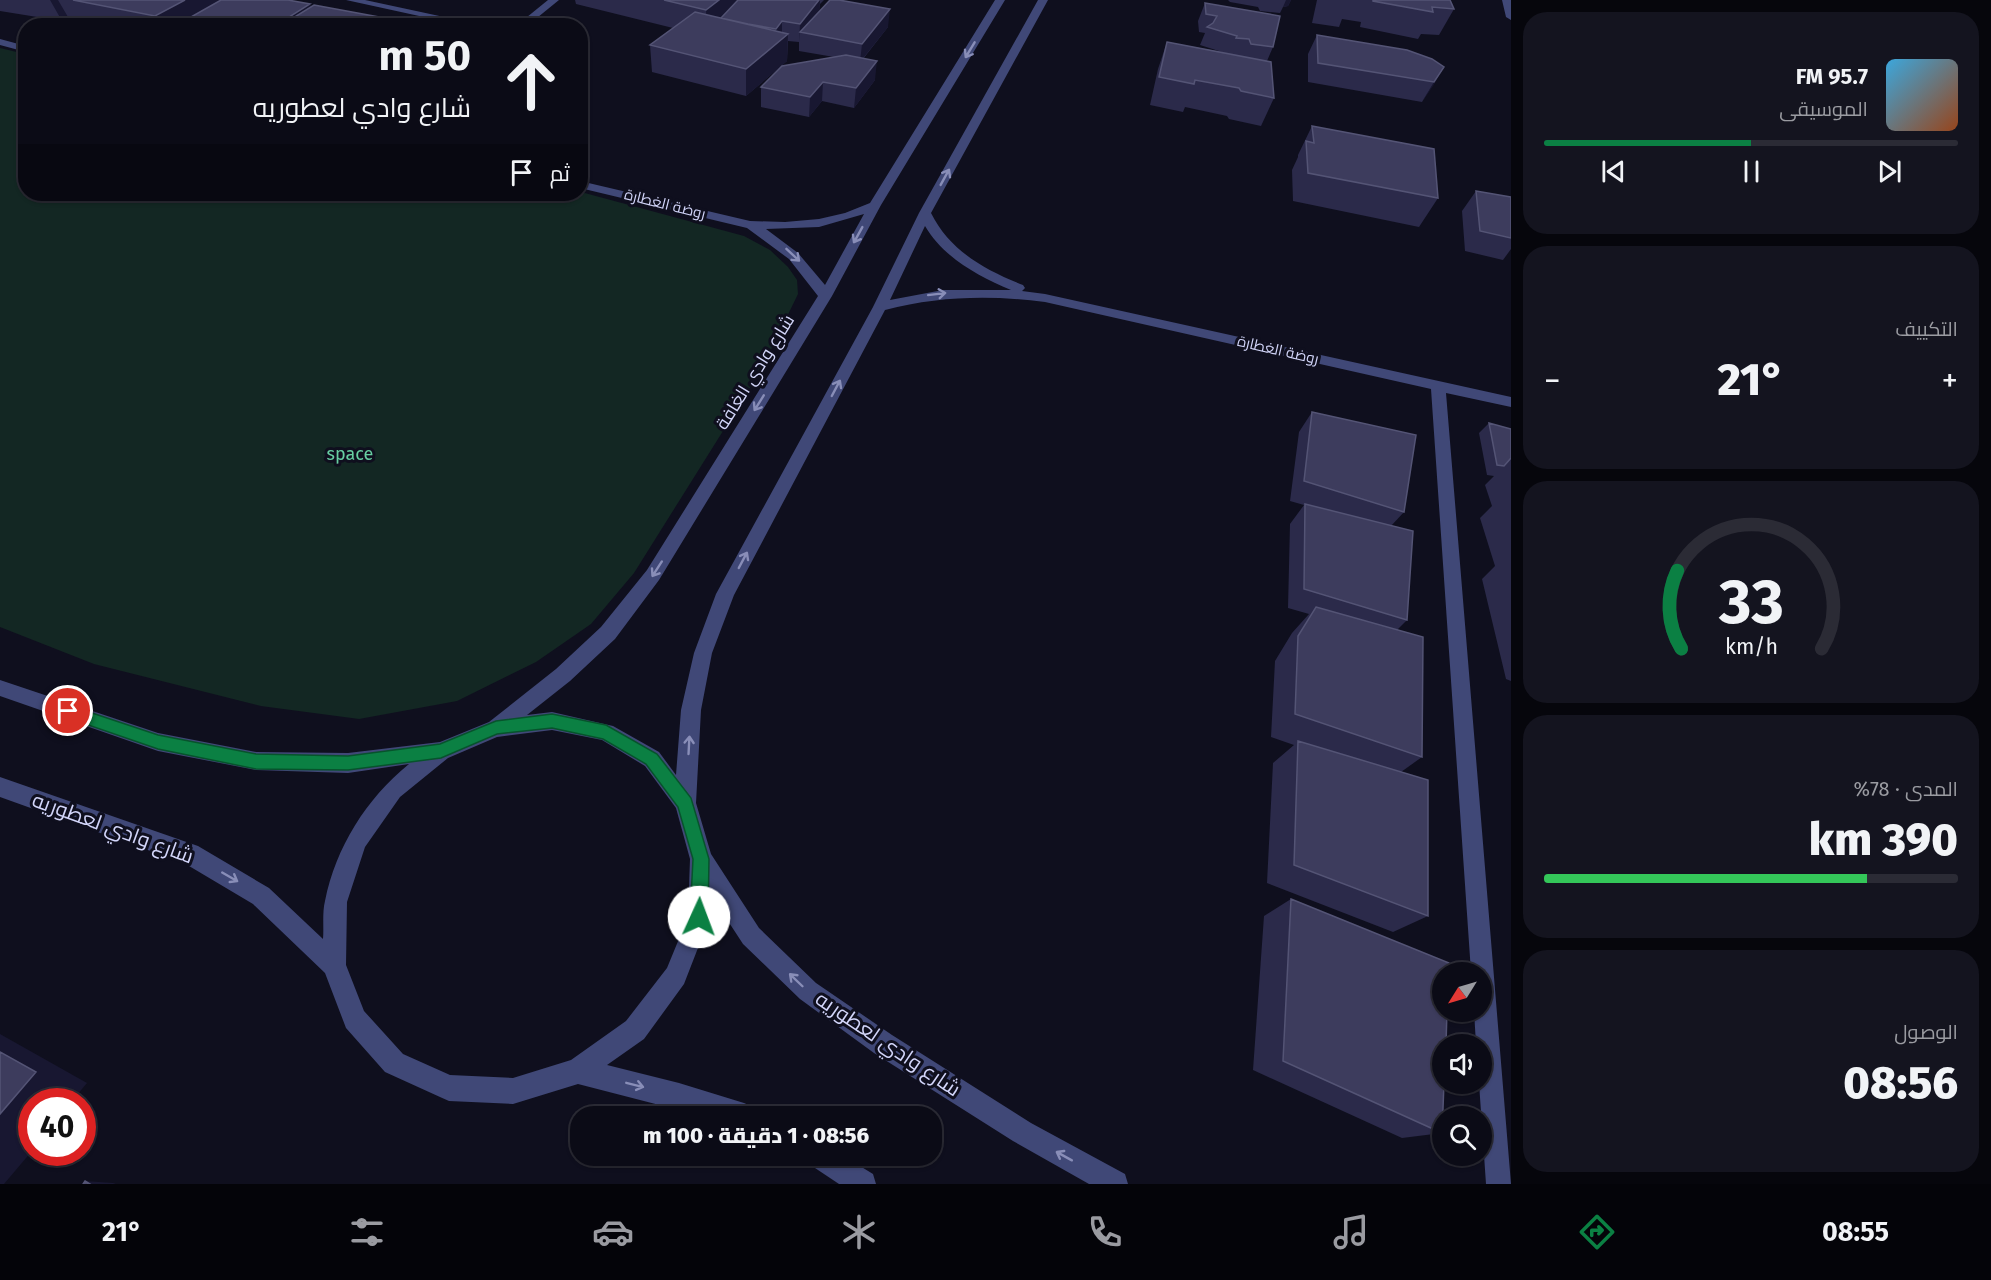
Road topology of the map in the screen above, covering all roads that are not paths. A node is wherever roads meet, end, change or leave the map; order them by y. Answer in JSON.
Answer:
{"nodes":[{"id":1,"x":351,"y":0,"type":"edge"},
{"id":2,"x":554,"y":0,"type":"edge"},
{"id":3,"x":1000,"y":0,"type":"edge"},
{"id":4,"x":1043,"y":0,"type":"edge"},
{"id":5,"x":1507,"y":0,"type":"edge"},
{"id":6,"x":1511,"y":17,"type":"edge"},
{"id":7,"x":442,"y":18,"type":"edge"},
{"id":8,"x":530,"y":18,"type":"edge"},
{"id":9,"x":0,"y":42,"type":"edge"},
{"id":10,"x":18,"y":47,"type":"edge"},
{"id":11,"x":588,"y":186,"type":"edge"},
{"id":12,"x":875,"y":204,"type":"junction"},
{"id":13,"x":925,"y":213,"type":"junction"},
{"id":14,"x":750,"y":225,"type":"junction"},
{"id":15,"x":825,"y":296,"type":"junction"},
{"id":16,"x":1045,"y":298,"type":"junction"},
{"id":17,"x":880,"y":307,"type":"junction"},
{"id":18,"x":1438,"y":386,"type":"junction"},
{"id":19,"x":1511,"y":402,"type":"edge"},
{"id":20,"x":0,"y":688,"type":"edge"},
{"id":21,"x":496,"y":728,"type":"junction"},
{"id":22,"x":441,"y":751,"type":"junction"},
{"id":23,"x":0,"y":787,"type":"edge"},
{"id":24,"x":685,"y":803,"type":"junction"},
{"id":25,"x":701,"y":859,"type":"junction"},
{"id":26,"x":334,"y":965,"type":"junction"},
{"id":27,"x":578,"y":1071,"type":"junction"},
{"id":28,"x":712,"y":1106,"type":"edge"},
{"id":29,"x":835,"y":1166,"type":"edge"},
{"id":30,"x":863,"y":1184,"type":"edge"},
{"id":31,"x":1115,"y":1184,"type":"edge"},
{"id":32,"x":1499,"y":1184,"type":"edge"}],
"edges":[{"from":1,"to":7,"type":"street"},
{"from":2,"to":8,"type":"street"},
{"from":3,"to":12,"type":"street","name":"شارع وادي الغافة","one_way":true},
{"from":13,"to":4,"type":"street","one_way":true},
{"from":5,"to":6,"type":"street"},
{"from":9,"to":10,"type":"street"},
{"from":11,"to":14,"type":"street","name":"روضة الغطارة"},
{"from":12,"to":14,"type":"street","name":"روضة الغطارة"},
{"from":12,"to":15,"type":"street","name":"شارع وادي الغافة","one_way":true},
{"from":13,"to":16,"type":"street","name":"روضة الغطارة"},
{"from":13,"to":17,"type":"street"},
{"from":14,"to":15,"type":"street","name":"روضة الغطارة","one_way":true},
{"from":15,"to":21,"type":"street","name":"شارع وادي الغافة","one_way":true},
{"from":17,"to":16,"type":"street","name":"روضة الغطارة","one_way":true},
{"from":16,"to":18,"type":"street","name":"روضة الغطارة"},
{"from":24,"to":17,"type":"street","one_way":true},
{"from":18,"to":19,"type":"street","name":"روضة الغطارة"},
{"from":18,"to":32,"type":"street"},
{"from":20,"to":22,"type":"street"},
{"from":21,"to":22,"type":"street"},
{"from":21,"to":24,"type":"street"},
{"from":22,"to":26,"type":"street"},
{"from":23,"to":26,"type":"street","name":"شارع وادي لعطوريه","one_way":true},
{"from":24,"to":25,"type":"street"},
{"from":25,"to":27,"type":"street"},
{"from":31,"to":25,"type":"street","name":"شارع وادي لعطوريه","one_way":true},
{"from":26,"to":27,"type":"street"},
{"from":27,"to":28,"type":"street","one_way":true},
{"from":29,"to":30,"type":"street"}]}
